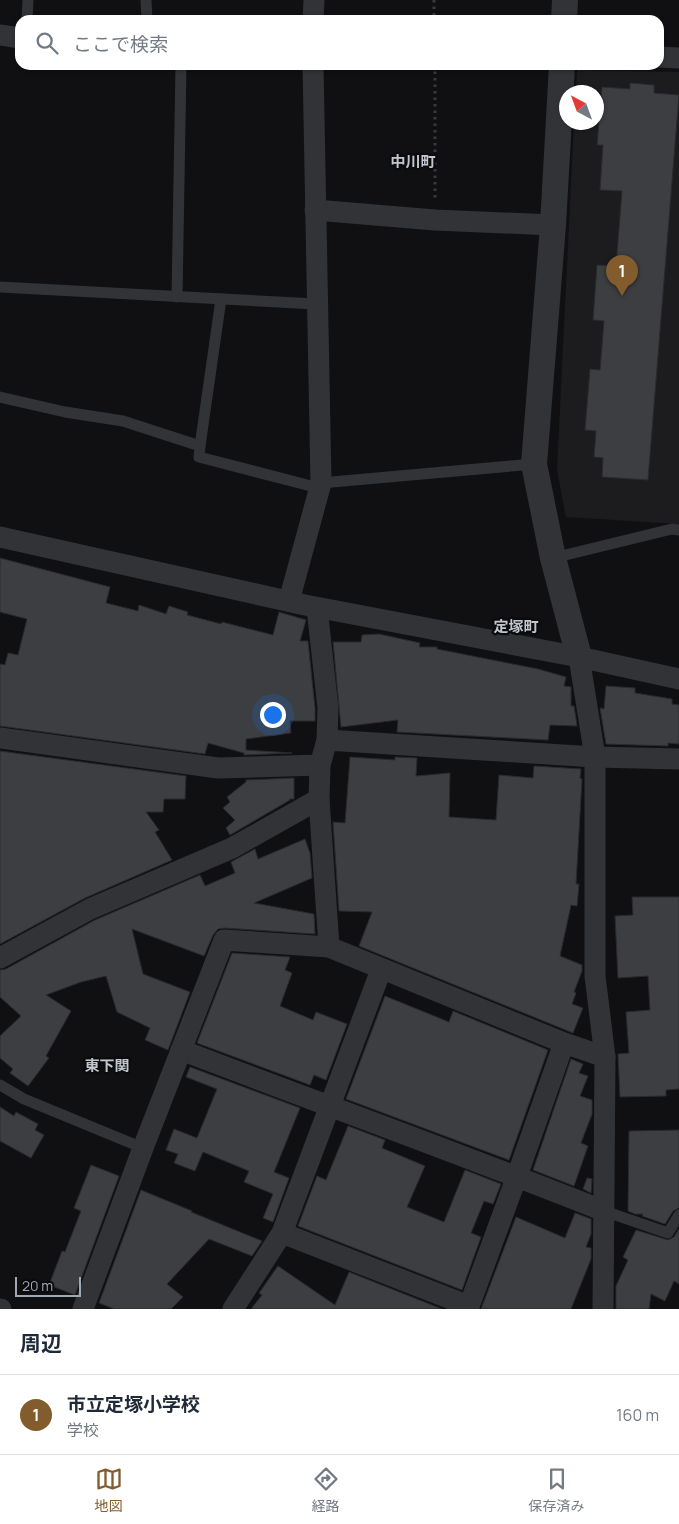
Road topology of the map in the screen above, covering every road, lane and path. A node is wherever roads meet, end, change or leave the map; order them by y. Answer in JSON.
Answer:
{"nodes":[{"id":1,"x":28,"y":0,"type":"edge"},
{"id":2,"x":146,"y":0,"type":"edge"},
{"id":3,"x":314,"y":0,"type":"edge"},
{"id":4,"x":434,"y":0,"type":"edge"},
{"id":5,"x":565,"y":0,"type":"edge"},
{"id":6,"x":27,"y":15,"type":"edge"},
{"id":7,"x":148,"y":15,"type":"edge"},
{"id":8,"x":313,"y":15,"type":"edge"},
{"id":9,"x":434,"y":15,"type":"edge"},
{"id":10,"x":564,"y":15,"type":"edge"},
{"id":11,"x":0,"y":35,"type":"edge"},
{"id":12,"x":15,"y":37,"type":"edge"},
{"id":13,"x":664,"y":56,"type":"edge"},
{"id":14,"x":679,"y":58,"type":"edge"},
{"id":15,"x":182,"y":70,"type":"edge"},
{"id":16,"x":313,"y":70,"type":"edge"},
{"id":17,"x":435,"y":70,"type":"edge"},
{"id":18,"x":562,"y":70,"type":"edge"},
{"id":19,"x":315,"y":210,"type":"junction"},
{"id":20,"x":435,"y":220,"type":"junction"},
{"id":21,"x":553,"y":226,"type":"junction"},
{"id":22,"x":0,"y":288,"type":"edge"},
{"id":23,"x":177,"y":297,"type":"junction"},
{"id":24,"x":221,"y":300,"type":"junction"},
{"id":25,"x":316,"y":304,"type":"junction"},
{"id":26,"x":0,"y":397,"type":"edge"},
{"id":27,"x":200,"y":446,"type":"junction"},
{"id":28,"x":534,"y":464,"type":"junction"},
{"id":29,"x":321,"y":483,"type":"junction"},
{"id":30,"x":679,"y":530,"type":"edge"},
{"id":31,"x":0,"y":537,"type":"edge"},
{"id":32,"x":553,"y":558,"type":"junction"},
{"id":33,"x":290,"y":601,"type":"junction"},
{"id":34,"x":317,"y":608,"type":"junction"},
{"id":35,"x":579,"y":658,"type":"junction"},
{"id":36,"x":679,"y":679,"type":"edge"},
{"id":37,"x":0,"y":738,"type":"edge"},
{"id":38,"x":327,"y":740,"type":"junction"},
{"id":39,"x":595,"y":756,"type":"junction"},
{"id":40,"x":679,"y":759,"type":"edge"},
{"id":41,"x":320,"y":765,"type":"junction"},
{"id":42,"x":319,"y":799,"type":"junction"},
{"id":43,"x":329,"y":947,"type":"junction"},
{"id":44,"x":0,"y":958,"type":"edge"},
{"id":45,"x":381,"y":970,"type":"junction"},
{"id":46,"x":564,"y":1043,"type":"junction"},
{"id":47,"x":182,"y":1050,"type":"junction"},
{"id":48,"x":605,"y":1057,"type":"junction"},
{"id":49,"x":0,"y":1085,"type":"edge"},
{"id":50,"x":330,"y":1108,"type":"junction"},
{"id":51,"x":143,"y":1148,"type":"junction"},
{"id":52,"x":517,"y":1176,"type":"junction"},
{"id":53,"x":604,"y":1211,"type":"junction"},
{"id":54,"x":679,"y":1215,"type":"edge"},
{"id":55,"x":282,"y":1233,"type":"junction"},
{"id":56,"x":468,"y":1308,"type":"edge"},
{"id":57,"x":84,"y":1309,"type":"edge"},
{"id":58,"x":233,"y":1309,"type":"edge"},
{"id":59,"x":603,"y":1309,"type":"edge"}],
"edges":[{"from":1,"to":6,"type":"lane"},
{"from":2,"to":7,"type":"lane"},
{"from":3,"to":8,"type":"street"},
{"from":4,"to":9,"type":"path"},
{"from":5,"to":10,"type":"street"},
{"from":11,"to":12,"type":"street"},
{"from":13,"to":14,"type":"street"},
{"from":15,"to":23,"type":"lane"},
{"from":16,"to":19,"type":"street"},
{"from":17,"to":20,"type":"path"},
{"from":18,"to":21,"type":"street"},
{"from":19,"to":20,"type":"street"},
{"from":19,"to":25,"type":"street"},
{"from":20,"to":21,"type":"street"},
{"from":21,"to":28,"type":"street"},
{"from":22,"to":23,"type":"lane"},
{"from":23,"to":24,"type":"lane"},
{"from":24,"to":25,"type":"lane"},
{"from":24,"to":27,"type":"lane"},
{"from":25,"to":29,"type":"street"},
{"from":26,"to":27,"type":"lane"},
{"from":27,"to":29,"type":"lane"},
{"from":28,"to":29,"type":"lane"},
{"from":28,"to":32,"type":"street"},
{"from":29,"to":33,"type":"street"},
{"from":30,"to":32,"type":"lane"},
{"from":31,"to":33,"type":"street"},
{"from":32,"to":35,"type":"street"},
{"from":33,"to":34,"type":"street"},
{"from":34,"to":35,"type":"street"},
{"from":34,"to":38,"type":"street"},
{"from":35,"to":36,"type":"street"},
{"from":35,"to":39,"type":"street"},
{"from":37,"to":41,"type":"street"},
{"from":38,"to":39,"type":"street"},
{"from":38,"to":41,"type":"street"},
{"from":39,"to":40,"type":"street"},
{"from":39,"to":48,"type":"street"},
{"from":41,"to":42,"type":"street"},
{"from":42,"to":43,"type":"street"},
{"from":42,"to":44,"type":"street"},
{"from":43,"to":45,"type":"street"},
{"from":43,"to":47,"type":"street"},
{"from":45,"to":46,"type":"street"},
{"from":45,"to":50,"type":"street"},
{"from":46,"to":48,"type":"street"},
{"from":46,"to":52,"type":"street"},
{"from":47,"to":50,"type":"street"},
{"from":47,"to":51,"type":"street"},
{"from":48,"to":53,"type":"street"},
{"from":49,"to":51,"type":"lane"},
{"from":50,"to":52,"type":"street"},
{"from":50,"to":55,"type":"street"},
{"from":51,"to":57,"type":"street"},
{"from":52,"to":53,"type":"street"},
{"from":52,"to":56,"type":"street"},
{"from":53,"to":54,"type":"lane"},
{"from":53,"to":59,"type":"street"},
{"from":55,"to":56,"type":"street"},
{"from":55,"to":58,"type":"street"}]}
